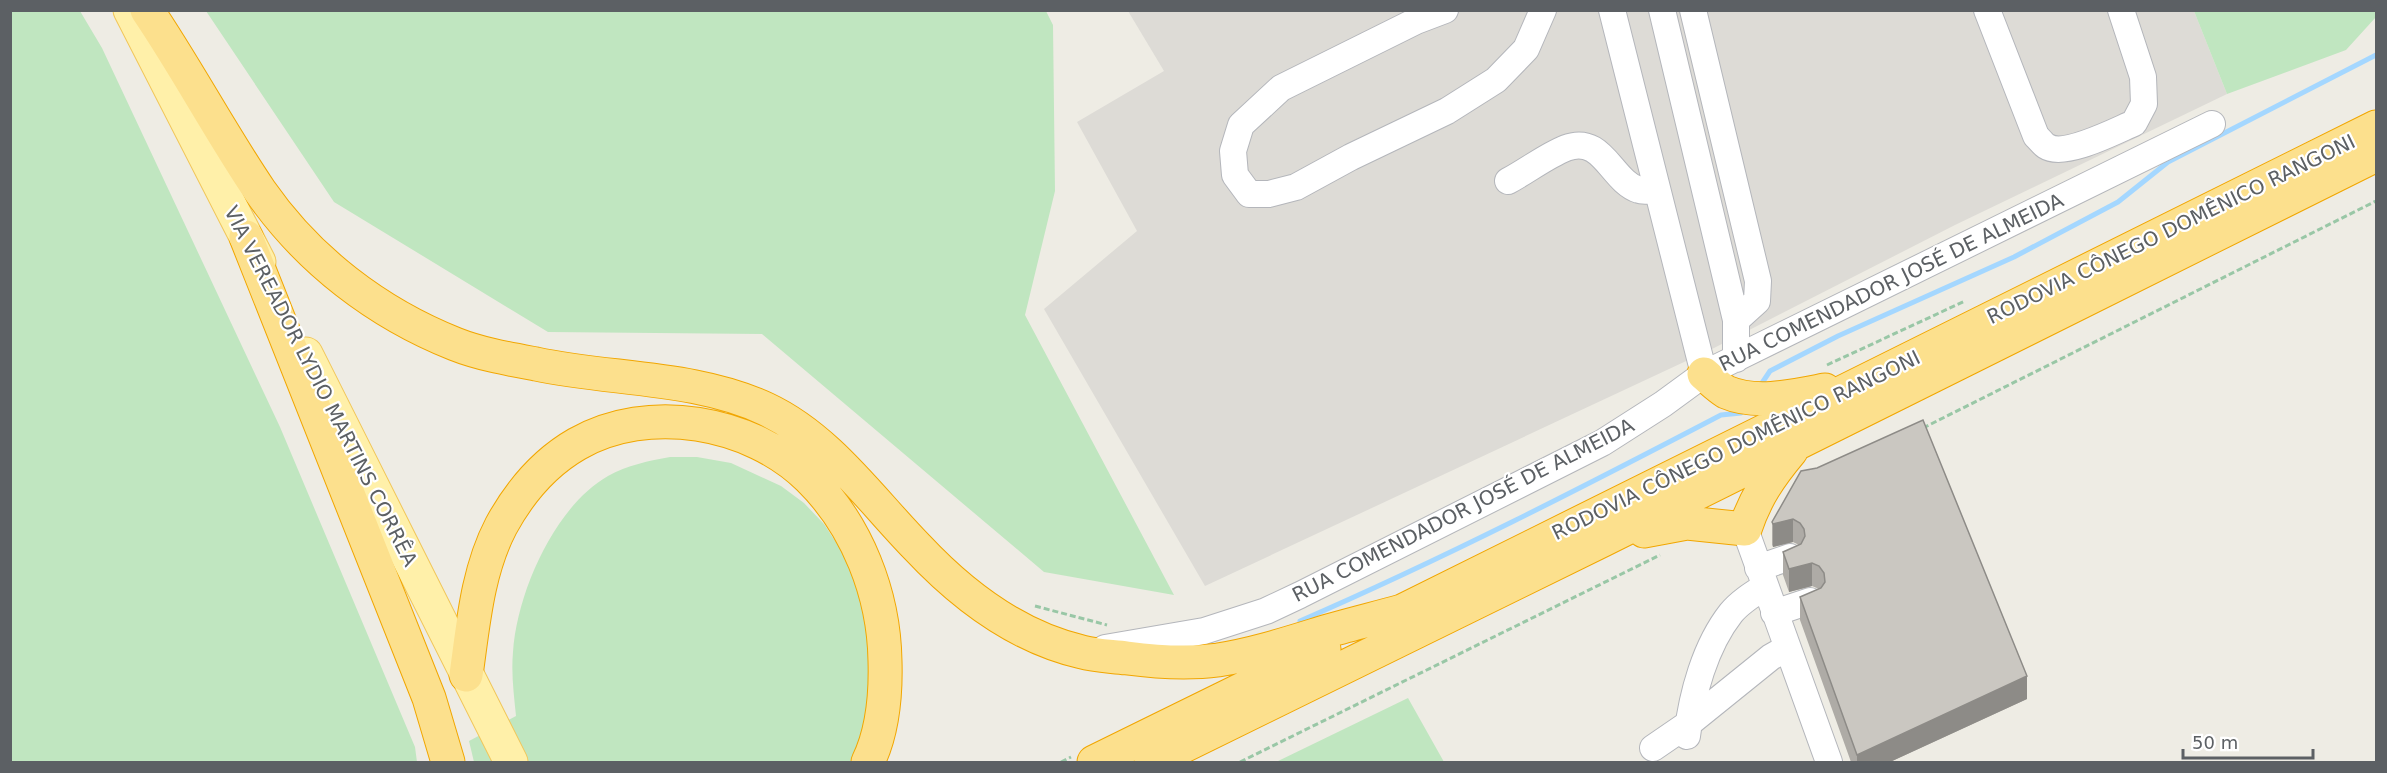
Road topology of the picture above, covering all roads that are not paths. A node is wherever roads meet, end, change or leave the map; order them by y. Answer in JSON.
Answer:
{"nodes":[{"id":1,"x":130,"y":10,"type":"edge"},
{"id":2,"x":147,"y":10,"type":"edge"},
{"id":3,"x":1445,"y":10,"type":"edge"},
{"id":4,"x":1543,"y":10,"type":"edge"},
{"id":5,"x":1612,"y":10,"type":"edge"},
{"id":6,"x":1662,"y":10,"type":"edge"},
{"id":7,"x":1693,"y":10,"type":"edge"},
{"id":8,"x":1987,"y":10,"type":"edge"},
{"id":9,"x":2121,"y":10,"type":"edge"},
{"id":10,"x":2212,"y":124,"type":"dead end"},
{"id":11,"x":2072,"y":148,"type":"junction"},
{"id":12,"x":2376,"y":148,"type":"edge"},
{"id":13,"x":1508,"y":181,"type":"dead end"},
{"id":14,"x":2085,"y":186,"type":"junction"},
{"id":15,"x":1657,"y":190,"type":"junction"},
{"id":16,"x":246,"y":237,"type":"junction"},
{"id":17,"x":1736,"y":320,"type":"junction"},
{"id":18,"x":1736,"y":359,"type":"junction"},
{"id":19,"x":1704,"y":374,"type":"junction"},
{"id":20,"x":1856,"y":385,"type":"junction"},
{"id":21,"x":1798,"y":443,"type":"junction"},
{"id":22,"x":1745,"y":530,"type":"junction"},
{"id":23,"x":1603,"y":540,"type":"junction"},
{"id":24,"x":1790,"y":557,"type":"edge"},
{"id":25,"x":1761,"y":577,"type":"junction"},
{"id":26,"x":1809,"y":601,"type":"edge"},
{"id":27,"x":1402,"y":611,"type":"junction"},
{"id":28,"x":1774,"y":613,"type":"junction"},
{"id":29,"x":1787,"y":648,"type":"junction"},
{"id":30,"x":1081,"y":652,"type":"junction"},
{"id":31,"x":466,"y":675,"type":"junction"},
{"id":32,"x":1688,"y":730,"type":"junction"},
{"id":33,"x":1653,"y":748,"type":"dead end"},
{"id":34,"x":448,"y":762,"type":"edge"},
{"id":35,"x":511,"y":762,"type":"edge"},
{"id":36,"x":868,"y":762,"type":"edge"},
{"id":37,"x":1094,"y":762,"type":"edge"},
{"id":38,"x":1150,"y":762,"type":"edge"},
{"id":39,"x":1829,"y":762,"type":"edge"}],
"edges":[{"from":1,"to":16,"type":"main road","name":"VIA VEREADOR LYDIO MARTINS CORRÊA"},
{"from":2,"to":30,"type":"highway"},
{"from":3,"to":4,"type":"street"},
{"from":5,"to":15,"type":"street"},
{"from":6,"to":17,"type":"street"},
{"from":7,"to":17,"type":"street"},
{"from":8,"to":11,"type":"street"},
{"from":9,"to":11,"type":"street"},
{"from":10,"to":14,"type":"street","name":"RUA COMENDADOR JOSÉ DE ALMEIDA"},
{"from":11,"to":14,"type":"street"},
{"from":12,"to":20,"type":"highway","name":"RODOVIA CÔNEGO DOMÊNICO RANGONI"},
{"from":12,"to":21,"type":"highway","name":"RODOVIA CÔNEGO DOMÊNICO RANGONI"},
{"from":13,"to":15,"type":"street"},
{"from":14,"to":18,"type":"street","name":"RUA COMENDADOR JOSÉ DE ALMEIDA"},
{"from":15,"to":19,"type":"street"},
{"from":16,"to":31,"type":"main road","name":"VIA VEREADOR LYDIO MARTINS CORRÊA"},
{"from":16,"to":34,"type":"highway"},
{"from":17,"to":18,"type":"street"},
{"from":18,"to":19,"type":"street","name":"RUA COMENDADOR JOSÉ DE ALMEIDA"},
{"from":19,"to":20,"type":"highway"},
{"from":19,"to":30,"type":"street","name":"RUA COMENDADOR JOSÉ DE ALMEIDA"},
{"from":20,"to":27,"type":"highway","name":"RODOVIA CÔNEGO DOMÊNICO RANGONI"},
{"from":21,"to":22,"type":"highway"},
{"from":21,"to":23,"type":"highway","name":"RODOVIA CÔNEGO DOMÊNICO RANGONI"},
{"from":22,"to":23,"type":"highway"},
{"from":22,"to":25,"type":"street"},
{"from":23,"to":38,"type":"highway","name":"RODOVIA CÔNEGO DOMÊNICO RANGONI"},
{"from":24,"to":25,"type":"street"},
{"from":25,"to":28,"type":"street"},
{"from":25,"to":32,"type":"street"},
{"from":26,"to":28,"type":"street"},
{"from":27,"to":30,"type":"highway"},
{"from":27,"to":37,"type":"highway","name":"RODOVIA CÔNEGO DOMÊNICO RANGONI"},
{"from":28,"to":29,"type":"street"},
{"from":29,"to":32,"type":"street"},
{"from":29,"to":39,"type":"street"},
{"from":31,"to":35,"type":"main road","name":"VIA VEREADOR LYDIO MARTINS CORRÊA"},
{"from":31,"to":36,"type":"highway"},
{"from":32,"to":33,"type":"street"}]}
